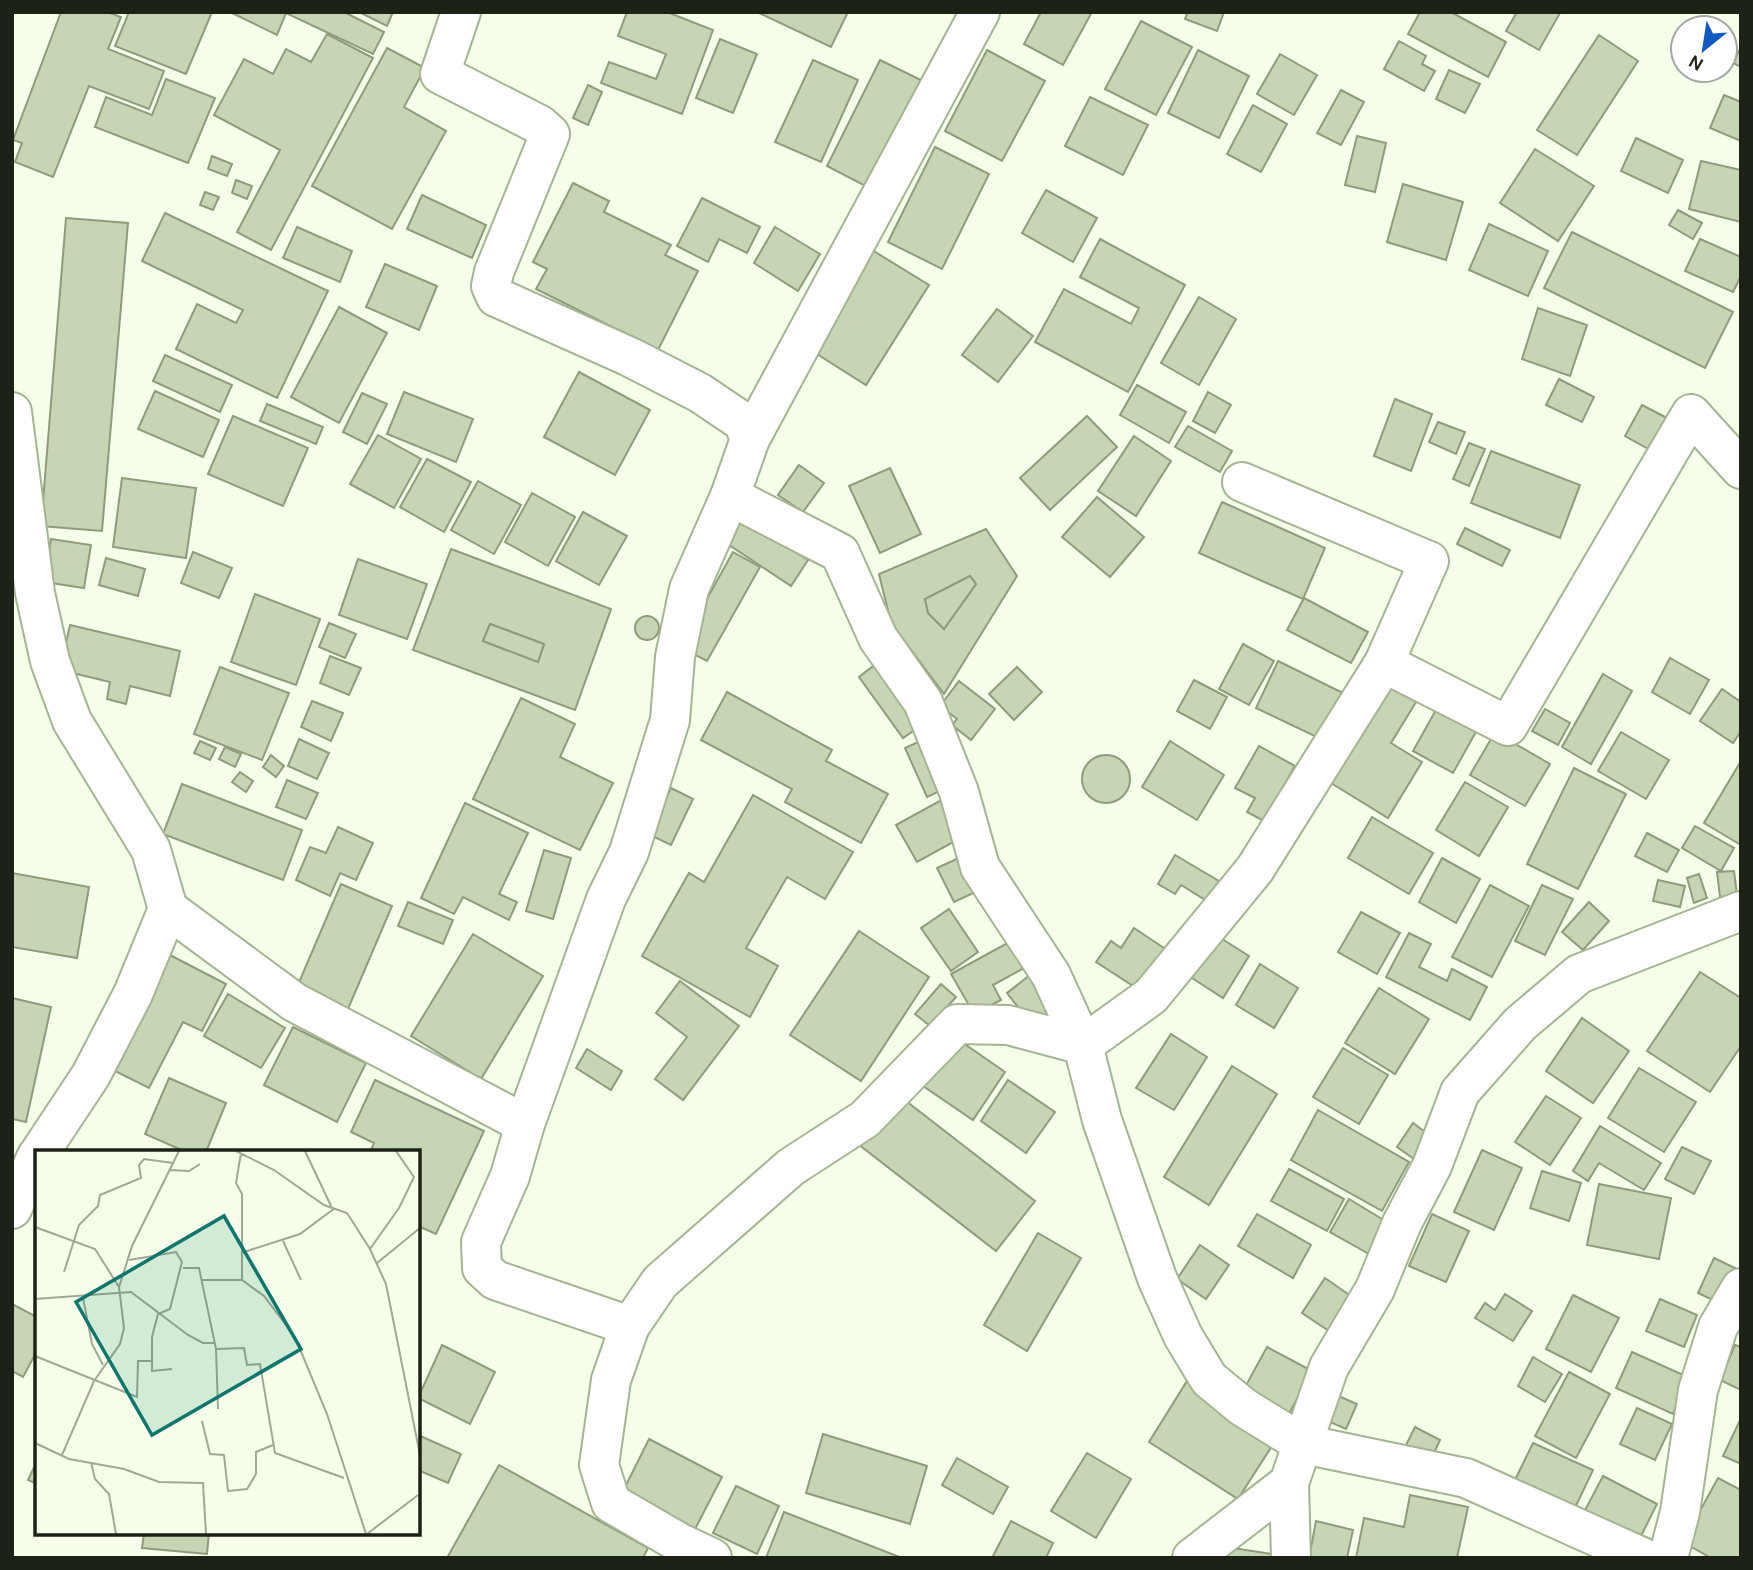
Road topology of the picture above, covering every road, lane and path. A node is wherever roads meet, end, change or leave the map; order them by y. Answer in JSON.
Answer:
{"nodes":[{"id":1,"x":461,"y":12,"type":"edge"},
{"id":2,"x":980,"y":12,"type":"edge"},
{"id":3,"x":12,"y":412,"type":"edge"},
{"id":4,"x":750,"y":439,"type":"junction"},
{"id":5,"x":1741,"y":469,"type":"edge"},
{"id":6,"x":1242,"y":482,"type":"dead end"},
{"id":7,"x":730,"y":496,"type":"junction"},
{"id":8,"x":1384,"y":663,"type":"junction"},
{"id":9,"x":167,"y":909,"type":"junction"},
{"id":10,"x":1741,"y":911,"type":"edge"},
{"id":11,"x":1083,"y":1045,"type":"junction"},
{"id":12,"x":525,"y":1124,"type":"junction"},
{"id":13,"x":35,"y":1150,"type":"edge"},
{"id":14,"x":31,"y":1156,"type":"edge"},
{"id":15,"x":12,"y":1209,"type":"edge"},
{"id":16,"x":1741,"y":1288,"type":"edge"},
{"id":17,"x":630,"y":1326,"type":"junction"},
{"id":18,"x":1303,"y":1444,"type":"junction"},
{"id":19,"x":1289,"y":1483,"type":"junction"},
{"id":20,"x":712,"y":1558,"type":"edge"},
{"id":21,"x":1192,"y":1558,"type":"edge"},
{"id":22,"x":1291,"y":1558,"type":"edge"},
{"id":23,"x":1644,"y":1558,"type":"edge"},
{"id":24,"x":1668,"y":1558,"type":"edge"}],
"edges":[{"from":1,"to":4,"type":"street"},
{"from":2,"to":4,"type":"street"},
{"from":3,"to":9,"type":"street"},
{"from":4,"to":7,"type":"street"},
{"from":5,"to":8,"type":"street"},
{"from":6,"to":8,"type":"street"},
{"from":7,"to":11,"type":"street"},
{"from":7,"to":12,"type":"street"},
{"from":8,"to":11,"type":"street"},
{"from":9,"to":12,"type":"street"},
{"from":9,"to":13,"type":"street"},
{"from":10,"to":18,"type":"street"},
{"from":11,"to":17,"type":"street"},
{"from":11,"to":18,"type":"street"},
{"from":12,"to":17,"type":"street"},
{"from":14,"to":15,"type":"street"},
{"from":16,"to":24,"type":"street"},
{"from":17,"to":20,"type":"street"},
{"from":18,"to":19,"type":"street"},
{"from":18,"to":23,"type":"street"},
{"from":19,"to":21,"type":"street"},
{"from":19,"to":22,"type":"street"}]}
